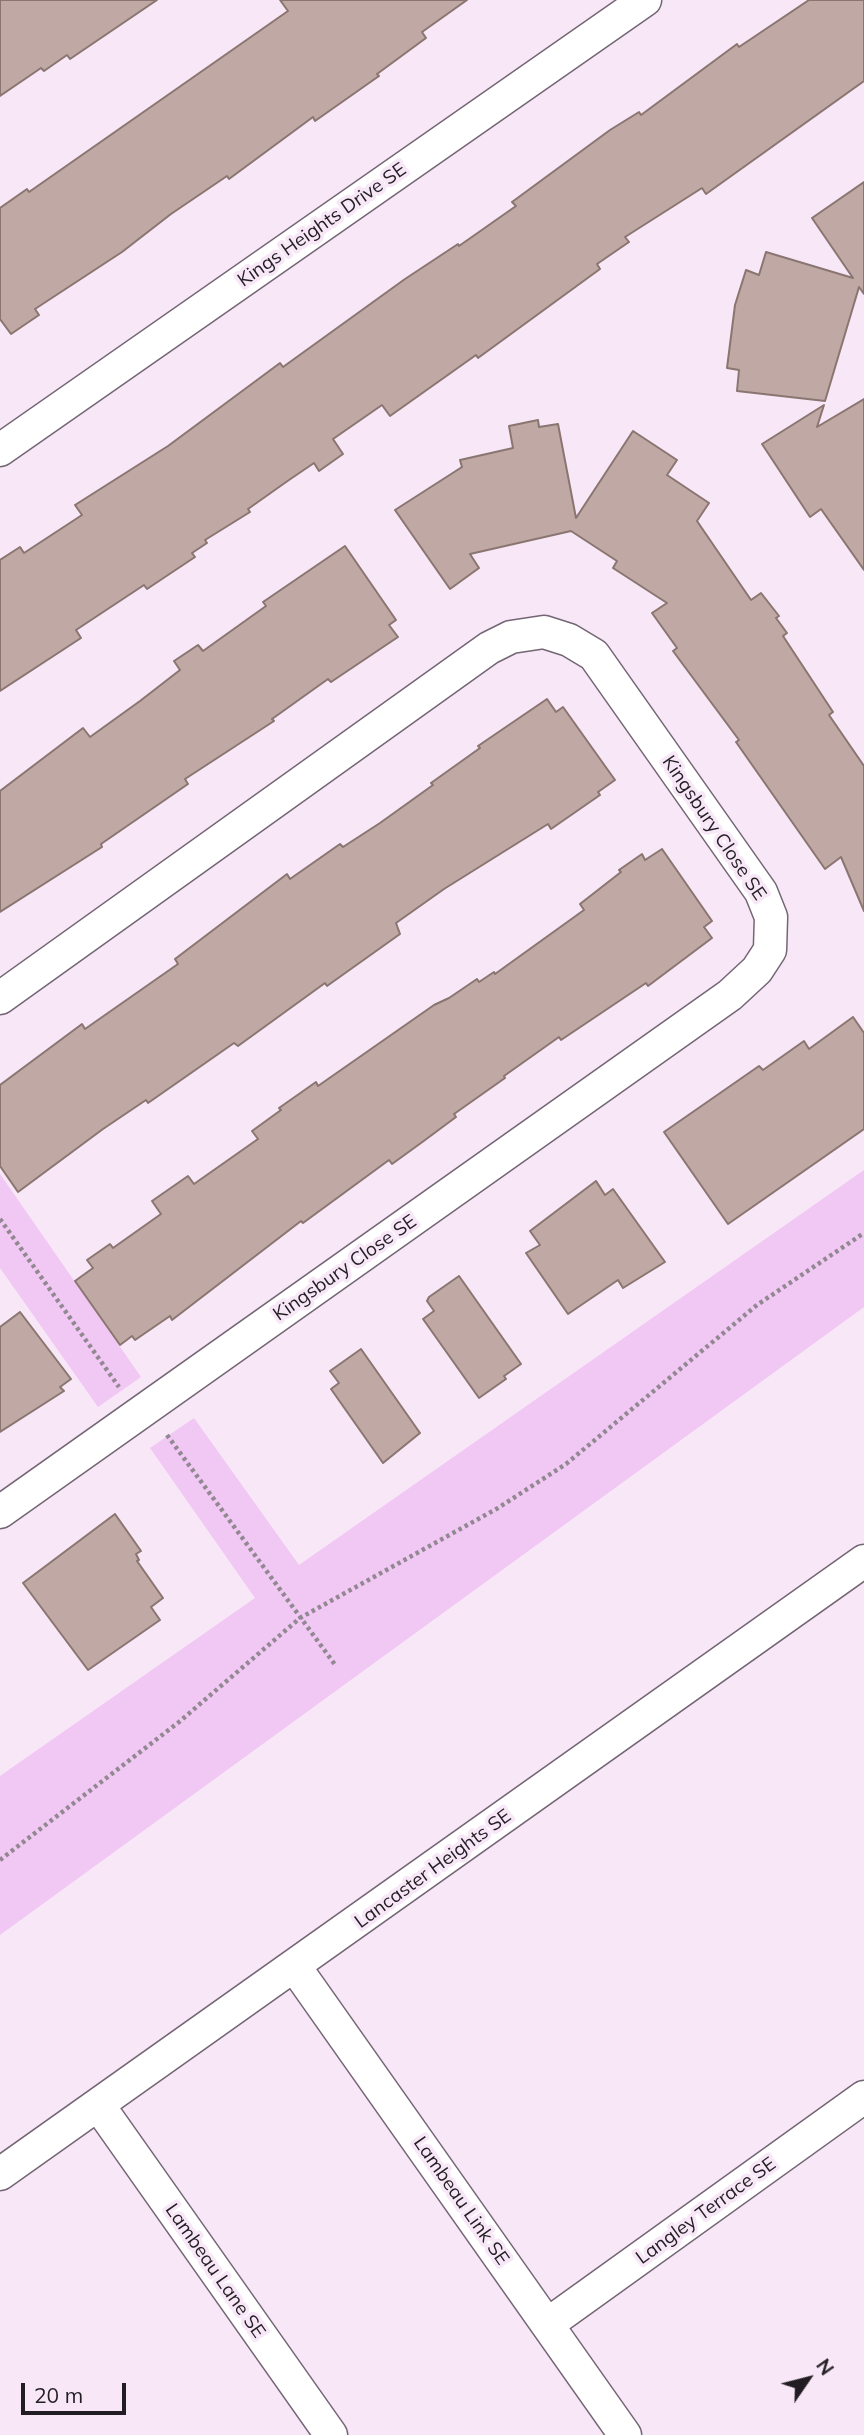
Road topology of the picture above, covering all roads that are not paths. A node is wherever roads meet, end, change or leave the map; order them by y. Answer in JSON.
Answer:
{"nodes":[{"id":1,"x":645,"y":0,"type":"edge"},
{"id":2,"x":0,"y":450,"type":"edge"},
{"id":3,"x":0,"y":998,"type":"edge"},
{"id":4,"x":0,"y":1512,"type":"edge"},
{"id":5,"x":864,"y":1561,"type":"edge"},
{"id":6,"x":295,"y":1968,"type":"junction"},
{"id":7,"x":864,"y":2097,"type":"edge"},
{"id":8,"x":99,"y":2106,"type":"junction"},
{"id":9,"x":0,"y":2174,"type":"edge"},
{"id":10,"x":548,"y":2324,"type":"junction"},
{"id":11,"x":331,"y":2435,"type":"edge"},
{"id":12,"x":625,"y":2435,"type":"edge"}],
"edges":[{"from":1,"to":2,"type":"street","name":"Kings Heights Drive SE"},
{"from":3,"to":4,"type":"street","name":"Kingsbury Close SE"},
{"from":5,"to":6,"type":"street","name":"Lancaster Heights SE"},
{"from":6,"to":8,"type":"street","name":"Lancaster Heights SE"},
{"from":6,"to":10,"type":"street","name":"Lambeau Link SE"},
{"from":7,"to":10,"type":"street","name":"Langley Terrace SE"},
{"from":8,"to":9,"type":"street","name":"Lancaster Heights SE"},
{"from":8,"to":11,"type":"street","name":"Lambeau Lane SE"},
{"from":10,"to":12,"type":"street","name":"Lambeau Link SE"}]}
